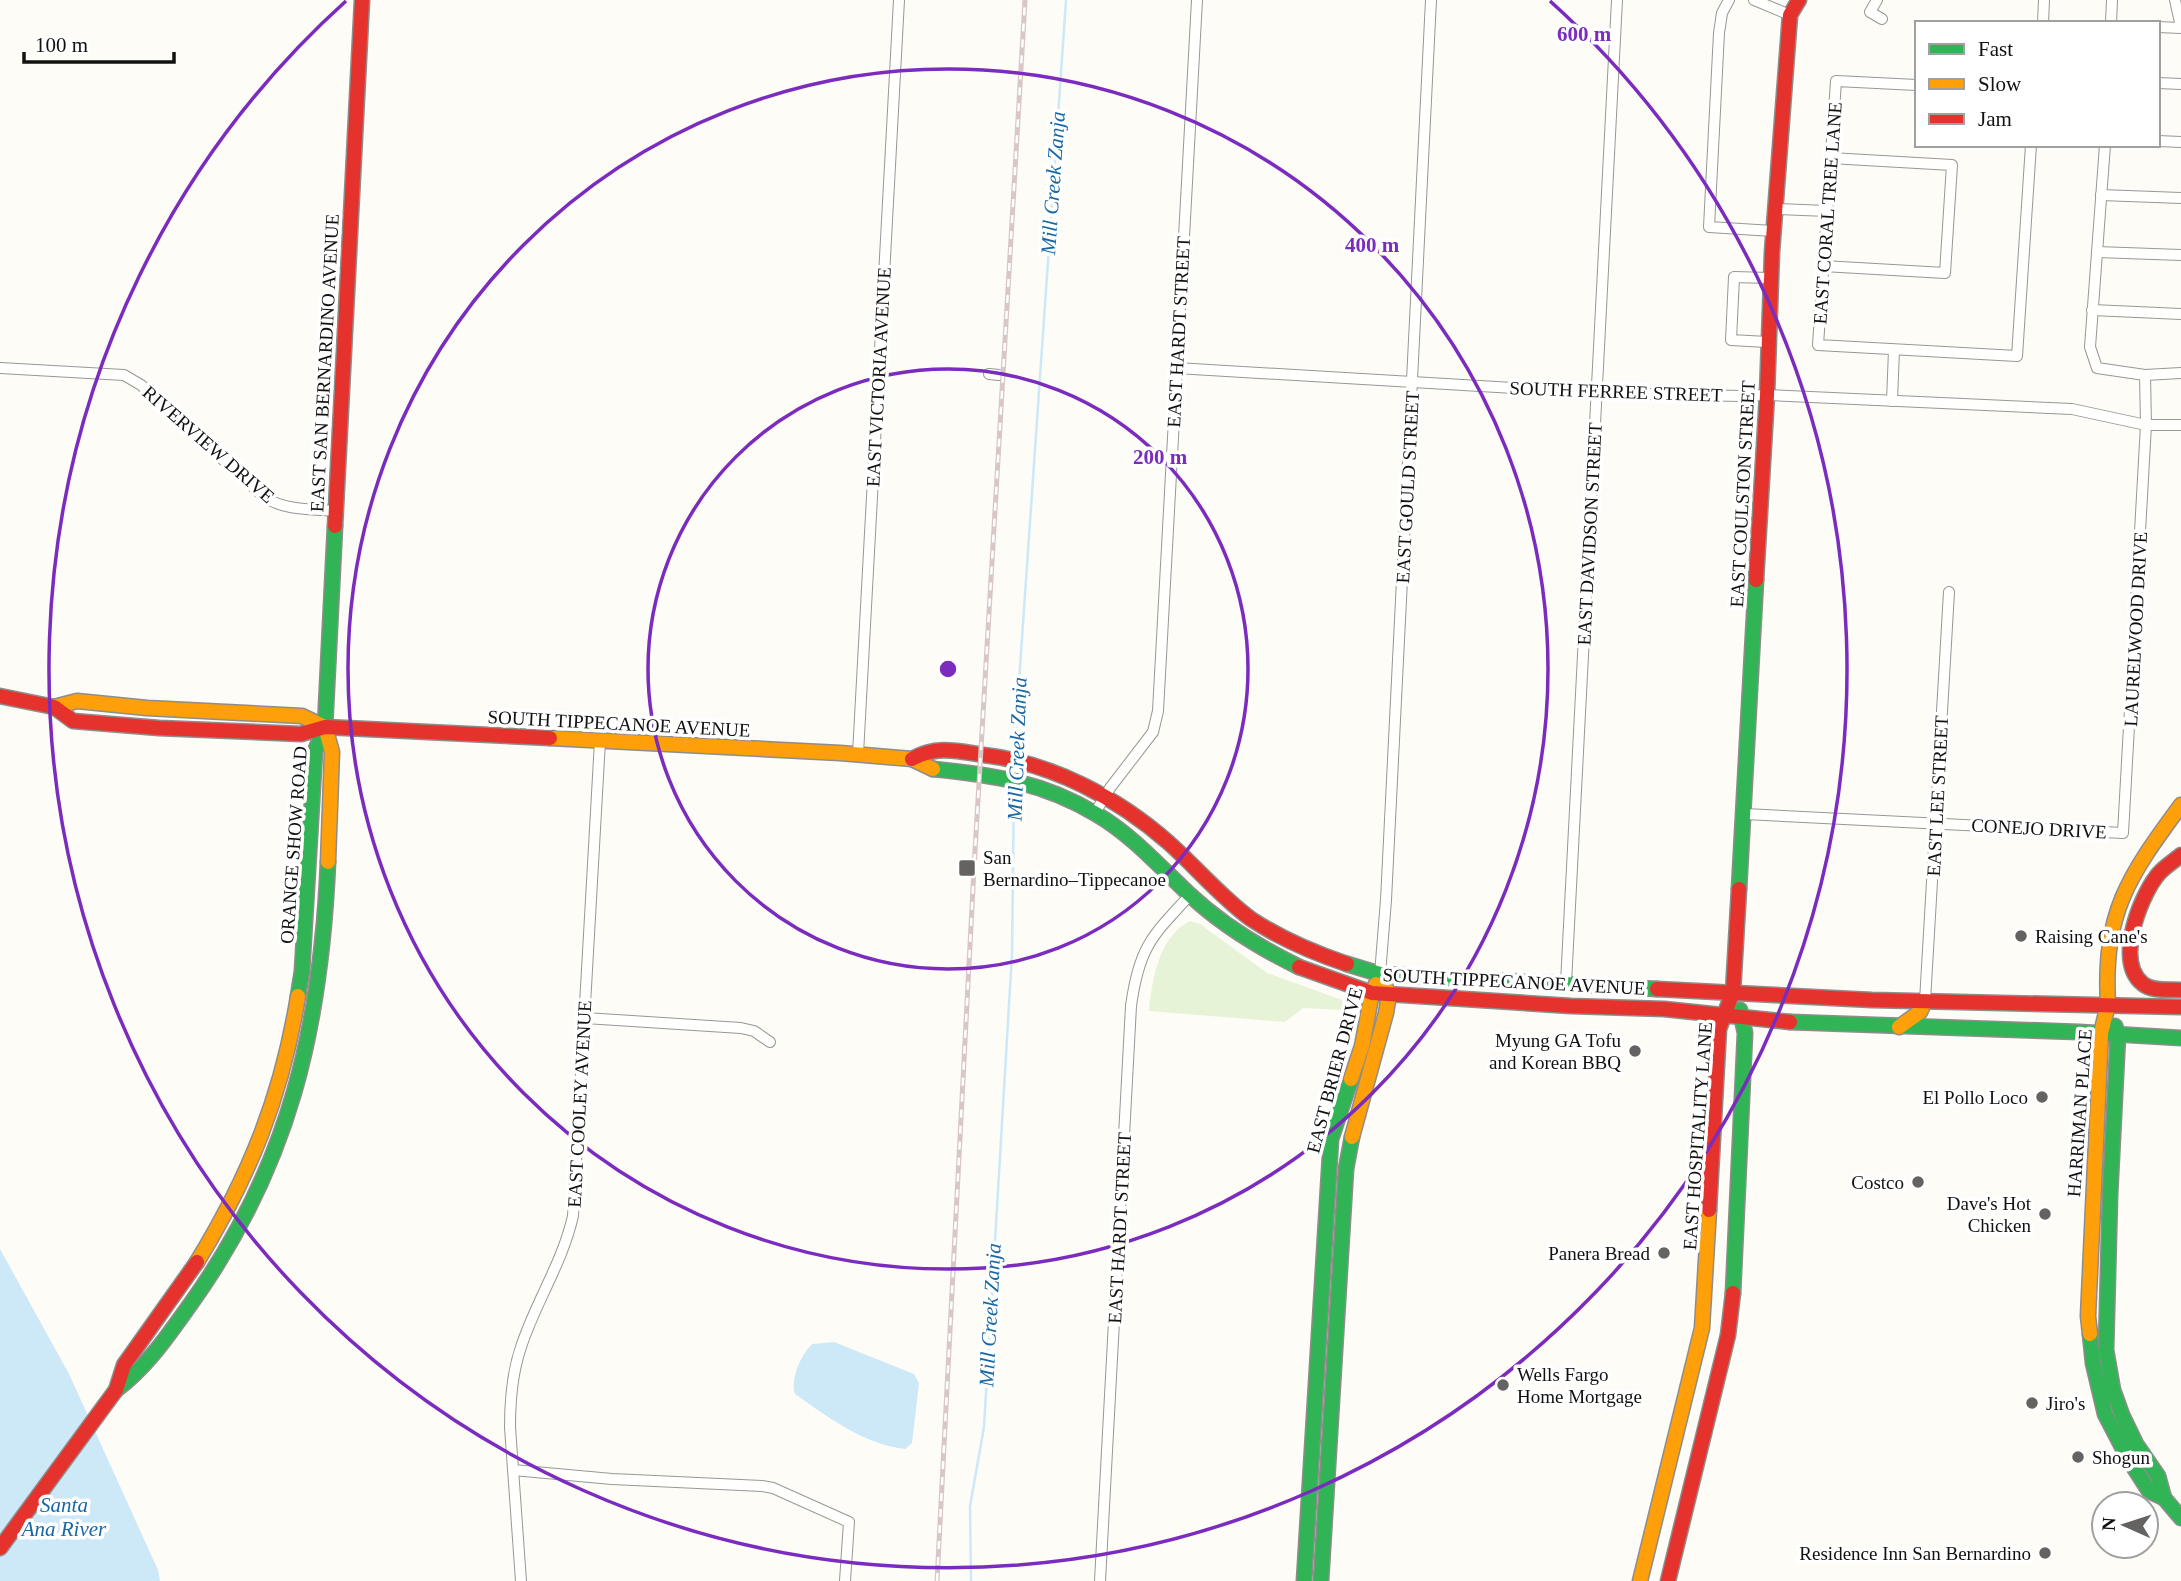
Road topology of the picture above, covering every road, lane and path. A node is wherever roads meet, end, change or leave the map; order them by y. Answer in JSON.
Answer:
{"nodes":[{"id":1,"x":362,"y":0,"type":"edge"},
{"id":2,"x":899,"y":0,"type":"edge"},
{"id":3,"x":1197,"y":0,"type":"edge"},
{"id":4,"x":1432,"y":0,"type":"edge"},
{"id":5,"x":1617,"y":0,"type":"edge"},
{"id":6,"x":1730,"y":0,"type":"edge"},
{"id":7,"x":1754,"y":0,"type":"edge"},
{"id":8,"x":1799,"y":0,"type":"edge"},
{"id":9,"x":1877,"y":0,"type":"edge"},
{"id":10,"x":2045,"y":0,"type":"edge"},
{"id":11,"x":2112,"y":0,"type":"edge"},
{"id":12,"x":2175,"y":0,"type":"edge"},
{"id":13,"x":1790,"y":15,"type":"junction"},
{"id":14,"x":1882,"y":19,"type":"dead end"},
{"id":15,"x":2043,"y":21,"type":"edge"},
{"id":16,"x":2111,"y":21,"type":"edge"},
{"id":17,"x":2160,"y":27,"type":"edge"},
{"id":18,"x":2181,"y":28,"type":"edge"},
{"id":19,"x":2160,"y":83,"type":"edge"},
{"id":20,"x":2181,"y":84,"type":"edge"},
{"id":21,"x":1915,"y":85,"type":"edge"},
{"id":22,"x":2160,"y":141,"type":"edge"},
{"id":23,"x":2181,"y":142,"type":"edge"},
{"id":24,"x":2031,"y":147,"type":"edge"},
{"id":25,"x":2105,"y":147,"type":"edge"},
{"id":26,"x":1830,"y":158,"type":"junction"},
{"id":27,"x":2101,"y":195,"type":"junction"},
{"id":28,"x":2181,"y":198,"type":"edge"},
{"id":29,"x":1775,"y":209,"type":"junction"},
{"id":30,"x":1827,"y":211,"type":"junction"},
{"id":31,"x":1773,"y":231,"type":"junction"},
{"id":32,"x":2097,"y":252,"type":"junction"},
{"id":33,"x":2181,"y":255,"type":"edge"},
{"id":34,"x":1823,"y":266,"type":"junction"},
{"id":35,"x":1770,"y":278,"type":"junction"},
{"id":36,"x":2092,"y":310,"type":"junction"},
{"id":37,"x":2181,"y":314,"type":"edge"},
{"id":38,"x":1767,"y":342,"type":"junction"},
{"id":39,"x":1894,"y":350,"type":"junction"},
{"id":40,"x":0,"y":368,"type":"edge"},
{"id":41,"x":1176,"y":369,"type":"junction"},
{"id":42,"x":2181,"y":373,"type":"edge"},
{"id":43,"x":2145,"y":375,"type":"junction"},
{"id":44,"x":1412,"y":381,"type":"junction"},
{"id":45,"x":1596,"y":393,"type":"junction"},
{"id":46,"x":1767,"y":395,"type":"junction"},
{"id":47,"x":1892,"y":401,"type":"junction"},
{"id":48,"x":2146,"y":425,"type":"junction"},
{"id":49,"x":2181,"y":425,"type":"edge"},
{"id":50,"x":336,"y":511,"type":"junction"},
{"id":51,"x":1949,"y":592,"type":"dead end"},
{"id":52,"x":0,"y":696,"type":"edge"},
{"id":53,"x":325,"y":727,"type":"junction"},
{"id":54,"x":600,"y":741,"type":"junction"},
{"id":55,"x":858,"y":754,"type":"junction"},
{"id":56,"x":912,"y":759,"type":"junction"},
{"id":57,"x":1104,"y":797,"type":"junction"},
{"id":58,"x":2181,"y":805,"type":"edge"},
{"id":59,"x":1095,"y":813,"type":"junction"},
{"id":60,"x":1745,"y":814,"type":"junction"},
{"id":61,"x":1936,"y":823,"type":"junction"},
{"id":62,"x":2123,"y":833,"type":"joint"},
{"id":63,"x":2181,"y":855,"type":"edge"},
{"id":64,"x":1203,"y":880,"type":"junction"},
{"id":65,"x":1191,"y":895,"type":"junction"},
{"id":66,"x":1380,"y":974,"type":"junction"},
{"id":67,"x":1566,"y":983,"type":"junction"},
{"id":68,"x":2181,"y":990,"type":"edge"},
{"id":69,"x":1372,"y":992,"type":"junction"},
{"id":70,"x":1733,"y":992,"type":"junction"},
{"id":71,"x":1389,"y":995,"type":"junction"},
{"id":72,"x":1925,"y":1001,"type":"junction"},
{"id":73,"x":2108,"y":1005,"type":"junction"},
{"id":74,"x":2181,"y":1007,"type":"edge"},
{"id":75,"x":1724,"y":1016,"type":"junction"},
{"id":76,"x":585,"y":1018,"type":"junction"},
{"id":77,"x":1744,"y":1018,"type":"junction"},
{"id":78,"x":1899,"y":1027,"type":"junction"},
{"id":79,"x":2101,"y":1034,"type":"junction"},
{"id":80,"x":2118,"y":1035,"type":"junction"},
{"id":81,"x":2181,"y":1038,"type":"edge"},
{"id":82,"x":770,"y":1042,"type":"dead end"},
{"id":83,"x":205,"y":1249,"type":"junction"},
{"id":84,"x":221,"y":1257,"type":"junction"},
{"id":85,"x":116,"y":1390,"type":"junction"},
{"id":86,"x":513,"y":1470,"type":"junction"},
{"id":87,"x":2164,"y":1498,"type":"junction"},
{"id":88,"x":2181,"y":1518,"type":"edge"},
{"id":89,"x":0,"y":1548,"type":"edge"},
{"id":90,"x":521,"y":1581,"type":"edge"},
{"id":91,"x":845,"y":1581,"type":"edge"},
{"id":92,"x":1100,"y":1581,"type":"edge"},
{"id":93,"x":1304,"y":1581,"type":"edge"},
{"id":94,"x":1321,"y":1581,"type":"edge"},
{"id":95,"x":1640,"y":1581,"type":"edge"},
{"id":96,"x":1668,"y":1581,"type":"edge"}],
"edges":[{"from":1,"to":50,"type":"main road","name":"EAST SAN BERNARDINO AVENUE"},
{"from":2,"to":55,"type":"street","name":"EAST VICTORIA AVENUE"},
{"from":3,"to":41,"type":"street","name":"EAST HARDT STREET"},
{"from":4,"to":44,"type":"street","name":"EAST GOULD STREET"},
{"from":5,"to":45,"type":"street","name":"EAST DAVIDSON STREET"},
{"from":6,"to":31,"type":"street"},
{"from":7,"to":13,"type":"street"},
{"from":8,"to":13,"type":"main road","name":"EAST COULSTON STREET"},
{"from":9,"to":14,"type":"street"},
{"from":10,"to":15,"type":"street"},
{"from":11,"to":16,"type":"street"},
{"from":12,"to":18,"type":"street"},
{"from":13,"to":29,"type":"main road","name":"EAST COULSTON STREET"},
{"from":17,"to":18,"type":"street"},
{"from":19,"to":20,"type":"street"},
{"from":21,"to":26,"type":"street","name":"EAST CORAL TREE LANE"},
{"from":22,"to":23,"type":"street"},
{"from":24,"to":39,"type":"street"},
{"from":25,"to":27,"type":"street"},
{"from":26,"to":30,"type":"street","name":"EAST CORAL TREE LANE"},
{"from":26,"to":34,"type":"street"},
{"from":27,"to":28,"type":"street"},
{"from":27,"to":32,"type":"street"},
{"from":29,"to":30,"type":"street"},
{"from":29,"to":31,"type":"main road","name":"EAST COULSTON STREET"},
{"from":30,"to":34,"type":"street","name":"EAST CORAL TREE LANE"},
{"from":31,"to":35,"type":"main road","name":"EAST COULSTON STREET"},
{"from":32,"to":33,"type":"street"},
{"from":32,"to":36,"type":"street"},
{"from":34,"to":39,"type":"street","name":"EAST CORAL TREE LANE"},
{"from":35,"to":38,"type":"main road","name":"EAST COULSTON STREET"},
{"from":35,"to":38,"type":"street"},
{"from":36,"to":37,"type":"street"},
{"from":36,"to":43,"type":"street"},
{"from":38,"to":46,"type":"main road","name":"EAST COULSTON STREET"},
{"from":39,"to":47,"type":"street"},
{"from":40,"to":50,"type":"street","name":"RIVERVIEW DRIVE"},
{"from":41,"to":44,"type":"street","name":"SOUTH FERREE STREET"},
{"from":41,"to":57,"type":"street","name":"EAST HARDT STREET"},
{"from":42,"to":43,"type":"street"},
{"from":43,"to":48,"type":"street","name":"LAURELWOOD DRIVE"},
{"from":44,"to":45,"type":"street","name":"SOUTH FERREE STREET"},
{"from":44,"to":66,"type":"street","name":"EAST GOULD STREET"},
{"from":45,"to":46,"type":"street","name":"SOUTH FERREE STREET"},
{"from":45,"to":67,"type":"street","name":"EAST DAVIDSON STREET"},
{"from":46,"to":47,"type":"street","name":"SOUTH FERREE STREET"},
{"from":46,"to":60,"type":"main road","name":"EAST COULSTON STREET"},
{"from":47,"to":48,"type":"street","name":"SOUTH FERREE STREET"},
{"from":48,"to":49,"type":"street","name":"SOUTH FERREE STREET"},
{"from":48,"to":62,"type":"street","name":"LAURELWOOD DRIVE"},
{"from":50,"to":53,"type":"main road","name":"EAST SAN BERNARDINO AVENUE"},
{"from":51,"to":61,"type":"street","name":"EAST LEE STREET"},
{"from":52,"to":53,"type":"main road","name":"SOUTH TIPPECANOE AVENUE"},
{"from":53,"to":54,"type":"main road","name":"SOUTH TIPPECANOE AVENUE"},
{"from":53,"to":83,"type":"main road","name":"ORANGE SHOW ROAD"},
{"from":53,"to":84,"type":"main road","name":"ORANGE SHOW ROAD"},
{"from":54,"to":55,"type":"main road","name":"SOUTH TIPPECANOE AVENUE"},
{"from":54,"to":76,"type":"street","name":"EAST COOLEY AVENUE"},
{"from":55,"to":56,"type":"main road","name":"SOUTH TIPPECANOE AVENUE"},
{"from":56,"to":57,"type":"main road","name":"SOUTH TIPPECANOE AVENUE"},
{"from":56,"to":59,"type":"main road","name":"SOUTH TIPPECANOE AVENUE"},
{"from":57,"to":59,"type":"street","name":"EAST HARDT STREET"},
{"from":57,"to":64,"type":"main road","name":"SOUTH TIPPECANOE AVENUE"},
{"from":58,"to":73,"type":"main road"},
{"from":59,"to":65,"type":"main road","name":"SOUTH TIPPECANOE AVENUE"},
{"from":60,"to":61,"type":"street","name":"CONEJO DRIVE"},
{"from":60,"to":70,"type":"main road","name":"EAST COULSTON STREET"},
{"from":61,"to":62,"type":"street","name":"CONEJO DRIVE"},
{"from":61,"to":72,"type":"street","name":"EAST LEE STREET"},
{"from":63,"to":68,"type":"main road"},
{"from":64,"to":65,"type":"main road"},
{"from":64,"to":66,"type":"main road","name":"SOUTH TIPPECANOE AVENUE"},
{"from":65,"to":69,"type":"main road","name":"SOUTH TIPPECANOE AVENUE"},
{"from":65,"to":92,"type":"street","name":"EAST HARDT STREET"},
{"from":66,"to":67,"type":"main road","name":"SOUTH TIPPECANOE AVENUE"},
{"from":66,"to":69,"type":"main road","name":"EAST BRIER DRIVE"},
{"from":66,"to":71,"type":"main road","name":"EAST BRIER DRIVE"},
{"from":67,"to":70,"type":"main road","name":"SOUTH TIPPECANOE AVENUE"},
{"from":69,"to":71,"type":"main road","name":"SOUTH TIPPECANOE AVENUE"},
{"from":69,"to":93,"type":"main road","name":"EAST BRIER DRIVE"},
{"from":70,"to":72,"type":"main road","name":"SOUTH TIPPECANOE AVENUE"},
{"from":70,"to":75,"type":"main road","name":"EAST HOSPITALITY LANE"},
{"from":70,"to":77,"type":"main road","name":"EAST HOSPITALITY LANE"},
{"from":71,"to":75,"type":"main road","name":"SOUTH TIPPECANOE AVENUE"},
{"from":71,"to":94,"type":"main road","name":"EAST BRIER DRIVE"},
{"from":72,"to":73,"type":"main road","name":"SOUTH TIPPECANOE AVENUE"},
{"from":72,"to":78,"type":"main road"},
{"from":73,"to":74,"type":"main road","name":"SOUTH TIPPECANOE AVENUE"},
{"from":73,"to":79,"type":"main road","name":"HARRIMAN PLACE"},
{"from":73,"to":80,"type":"main road","name":"HARRIMAN PLACE"},
{"from":75,"to":77,"type":"main road","name":"SOUTH TIPPECANOE AVENUE"},
{"from":75,"to":95,"type":"main road","name":"EAST HOSPITALITY LANE"},
{"from":76,"to":82,"type":"street"},
{"from":76,"to":86,"type":"street","name":"EAST COOLEY AVENUE"},
{"from":77,"to":78,"type":"main road","name":"SOUTH TIPPECANOE AVENUE"},
{"from":77,"to":96,"type":"main road","name":"EAST HOSPITALITY LANE"},
{"from":78,"to":79,"type":"main road","name":"SOUTH TIPPECANOE AVENUE"},
{"from":79,"to":80,"type":"main road","name":"SOUTH TIPPECANOE AVENUE"},
{"from":79,"to":87,"type":"main road","name":"HARRIMAN PLACE"},
{"from":80,"to":81,"type":"main road","name":"SOUTH TIPPECANOE AVENUE"},
{"from":80,"to":87,"type":"main road","name":"HARRIMAN PLACE"},
{"from":83,"to":84,"type":"main road"},
{"from":83,"to":85,"type":"main road","name":"ORANGE SHOW ROAD"},
{"from":84,"to":85,"type":"main road","name":"ORANGE SHOW ROAD"},
{"from":85,"to":89,"type":"main road"},
{"from":86,"to":90,"type":"street","name":"EAST COOLEY AVENUE"},
{"from":86,"to":91,"type":"street"},
{"from":87,"to":88,"type":"main road","name":"HARRIMAN PLACE"}]}
